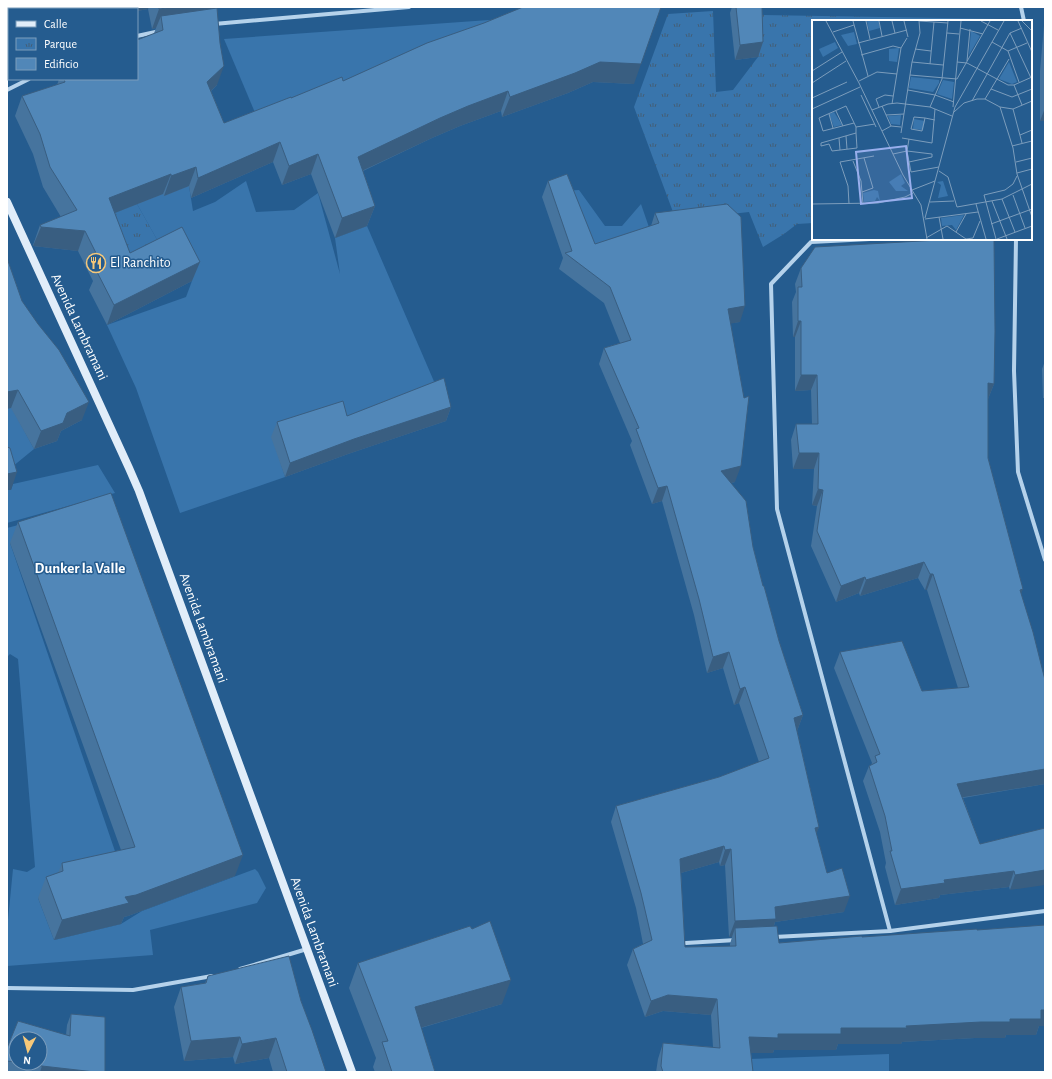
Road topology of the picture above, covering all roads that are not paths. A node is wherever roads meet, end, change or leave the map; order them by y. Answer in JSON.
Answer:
{"nodes":[{"id":1,"x":409,"y":7,"type":"edge"},
{"id":2,"x":1021,"y":7,"type":"edge"},
{"id":3,"x":1024,"y":20,"type":"edge"},
{"id":4,"x":207,"y":25,"type":"edge"},
{"id":5,"x":163,"y":31,"type":"edge"},
{"id":6,"x":138,"y":36,"type":"edge"},
{"id":7,"x":27,"y":80,"type":"edge"},
{"id":8,"x":7,"y":90,"type":"edge"},
{"id":9,"x":7,"y":202,"type":"edge"},
{"id":10,"x":850,"y":240,"type":"edge"},
{"id":11,"x":1016,"y":240,"type":"edge"},
{"id":12,"x":1045,"y":560,"type":"edge"},
{"id":13,"x":1045,"y":912,"type":"edge"},
{"id":14,"x":890,"y":931,"type":"junction"},
{"id":15,"x":772,"y":938,"type":"edge"},
{"id":16,"x":741,"y":939,"type":"edge"},
{"id":17,"x":686,"y":942,"type":"edge"},
{"id":18,"x":307,"y":949,"type":"junction"},
{"id":19,"x":234,"y":970,"type":"edge"},
{"id":20,"x":219,"y":974,"type":"edge"},
{"id":21,"x":7,"y":988,"type":"edge"},
{"id":22,"x":352,"y":1072,"type":"edge"}],
"edges":[{"from":1,"to":4,"type":"street"},
{"from":2,"to":3,"type":"street"},
{"from":5,"to":6,"type":"street"},
{"from":7,"to":8,"type":"street"},
{"from":9,"to":18,"type":"main road","name":"Avenida Lambramani"},
{"from":10,"to":14,"type":"street"},
{"from":11,"to":12,"type":"street"},
{"from":13,"to":14,"type":"street"},
{"from":14,"to":15,"type":"street"},
{"from":16,"to":17,"type":"street"},
{"from":18,"to":19,"type":"street"},
{"from":18,"to":22,"type":"main road","name":"Avenida Lambramani"},
{"from":20,"to":21,"type":"street"}]}
